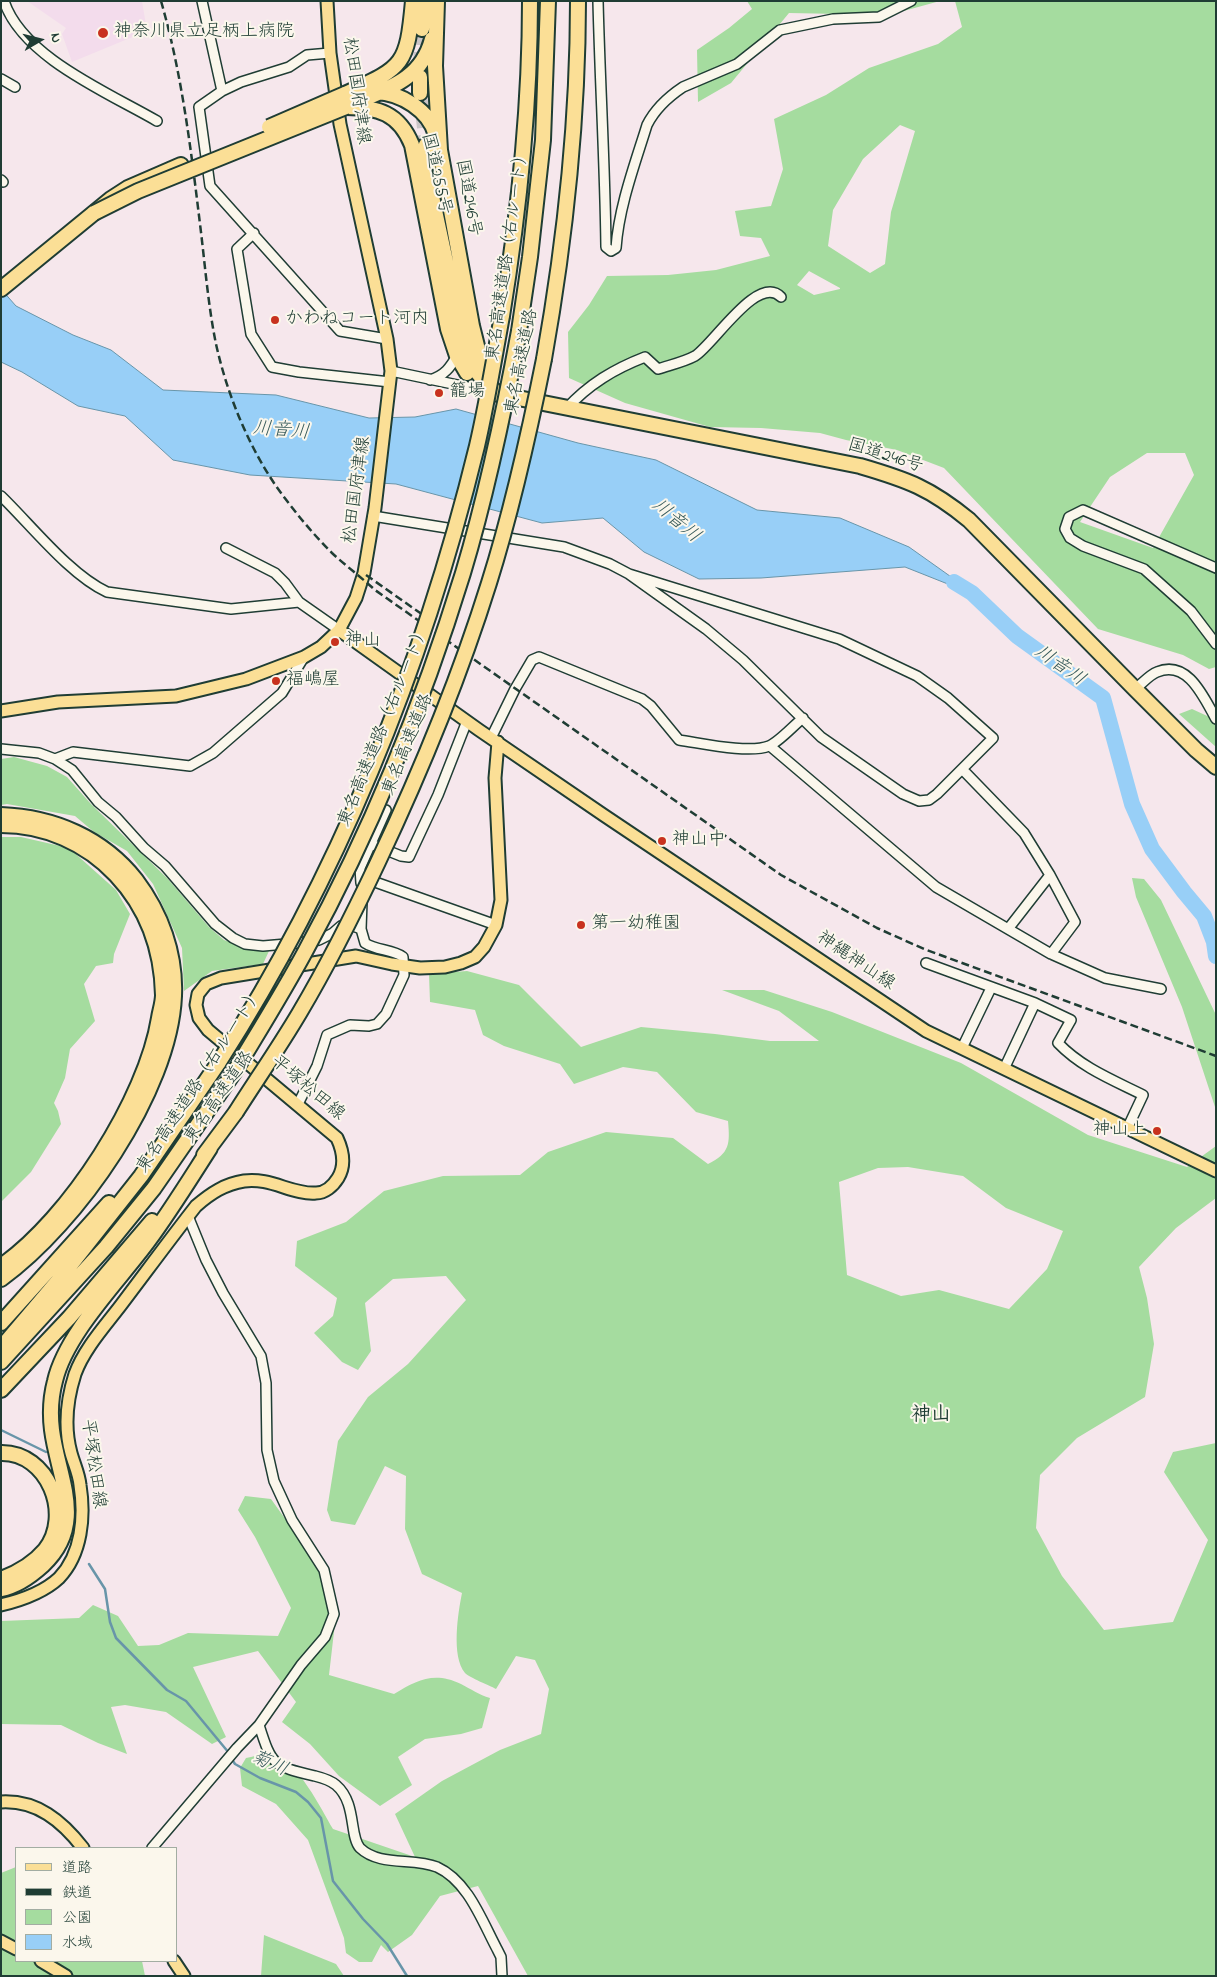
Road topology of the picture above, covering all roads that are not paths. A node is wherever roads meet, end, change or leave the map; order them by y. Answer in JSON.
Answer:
{"nodes":[{"id":1,"x":4,"y":1,"type":"edge"},
{"id":2,"x":202,"y":1,"type":"edge"},
{"id":3,"x":327,"y":1,"type":"edge"},
{"id":4,"x":413,"y":1,"type":"edge"},
{"id":5,"x":425,"y":1,"type":"edge"},
{"id":6,"x":437,"y":1,"type":"edge"},
{"id":7,"x":530,"y":1,"type":"edge"},
{"id":8,"x":548,"y":1,"type":"edge"},
{"id":9,"x":578,"y":1,"type":"edge"},
{"id":10,"x":598,"y":1,"type":"edge"},
{"id":11,"x":911,"y":1,"type":"edge"},
{"id":12,"x":436,"y":24,"type":"junction"},
{"id":13,"x":422,"y":29,"type":"tunnel mouth"},
{"id":14,"x":330,"y":53,"type":"junction"},
{"id":15,"x":420,"y":77,"type":"tunnel mouth"},
{"id":16,"x":1,"y":79,"type":"edge"},
{"id":17,"x":14,"y":87,"type":"dead end"},
{"id":18,"x":222,"y":91,"type":"junction"},
{"id":19,"x":380,"y":92,"type":"junction"},
{"id":20,"x":420,"y":93,"type":"tunnel mouth"},
{"id":21,"x":345,"y":100,"type":"junction"},
{"id":22,"x":157,"y":121,"type":"dead end"},
{"id":23,"x":426,"y":144,"type":"tunnel mouth"},
{"id":24,"x":440,"y":150,"type":"junction"},
{"id":25,"x":254,"y":233,"type":"junction"},
{"id":26,"x":1,"y":289,"type":"edge"},
{"id":27,"x":781,"y":297,"type":"dead end"},
{"id":28,"x":388,"y":339,"type":"junction"},
{"id":29,"x":460,"y":350,"type":"junction"},
{"id":30,"x":430,"y":380,"type":"junction"},
{"id":31,"x":390,"y":382,"type":"junction"},
{"id":32,"x":498,"y":394,"type":"junction"},
{"id":33,"x":566,"y":408,"type":"junction"},
{"id":34,"x":3,"y":499,"type":"edge"},
{"id":35,"x":374,"y":512,"type":"junction"},
{"id":36,"x":226,"y":548,"type":"dead end"},
{"id":37,"x":1216,"y":568,"type":"edge"},
{"id":38,"x":629,"y":574,"type":"junction"},
{"id":39,"x":299,"y":602,"type":"junction"},
{"id":40,"x":339,"y":630,"type":"junction"},
{"id":41,"x":1216,"y":644,"type":"edge"},
{"id":42,"x":304,"y":657,"type":"junction"},
{"id":43,"x":1135,"y":689,"type":"junction"},
{"id":44,"x":1,"y":711,"type":"edge"},
{"id":45,"x":803,"y":718,"type":"junction"},
{"id":46,"x":1216,"y":719,"type":"edge"},
{"id":47,"x":467,"y":721,"type":"junction"},
{"id":48,"x":494,"y":740,"type":"junction"},
{"id":49,"x":770,"y":746,"type":"junction"},
{"id":50,"x":1,"y":749,"type":"edge"},
{"id":51,"x":55,"y":759,"type":"junction"},
{"id":52,"x":1216,"y":767,"type":"edge"},
{"id":53,"x":962,"y":769,"type":"junction"},
{"id":54,"x":386,"y":810,"type":"dead end"},
{"id":55,"x":1,"y":815,"type":"edge"},
{"id":56,"x":1,"y":826,"type":"edge"},
{"id":57,"x":371,"y":844,"type":"junction"},
{"id":58,"x":1050,"y":875,"type":"junction"},
{"id":59,"x":361,"y":877,"type":"junction"},
{"id":60,"x":496,"y":925,"type":"junction"},
{"id":61,"x":361,"y":928,"type":"junction"},
{"id":62,"x":1008,"y":929,"type":"junction"},
{"id":63,"x":1051,"y":954,"type":"junction"},
{"id":64,"x":926,"y":963,"type":"dead end"},
{"id":65,"x":404,"y":966,"type":"junction"},
{"id":66,"x":991,"y":988,"type":"junction"},
{"id":67,"x":1161,"y":990,"type":"dead end"},
{"id":68,"x":1035,"y":1003,"type":"junction"},
{"id":69,"x":962,"y":1048,"type":"junction"},
{"id":70,"x":1004,"y":1069,"type":"junction"},
{"id":71,"x":298,"y":1104,"type":"junction"},
{"id":72,"x":191,"y":1105,"type":"junction"},
{"id":73,"x":1127,"y":1129,"type":"junction"},
{"id":74,"x":210,"y":1148,"type":"junction"},
{"id":75,"x":1216,"y":1171,"type":"edge"},
{"id":76,"x":188,"y":1216,"type":"junction"},
{"id":77,"x":1,"y":1266,"type":"edge"},
{"id":78,"x":1,"y":1279,"type":"edge"},
{"id":79,"x":1,"y":1323,"type":"edge"},
{"id":80,"x":1,"y":1348,"type":"edge"},
{"id":81,"x":1,"y":1362,"type":"edge"},
{"id":82,"x":1,"y":1390,"type":"edge"},
{"id":83,"x":1,"y":1453,"type":"edge"},
{"id":84,"x":1,"y":1579,"type":"edge"},
{"id":85,"x":1,"y":1589,"type":"edge"},
{"id":86,"x":1,"y":1605,"type":"edge"},
{"id":87,"x":259,"y":1725,"type":"junction"},
{"id":88,"x":1,"y":1802,"type":"edge"},
{"id":89,"x":82,"y":1847,"type":"edge"},
{"id":90,"x":153,"y":1847,"type":"edge"},
{"id":91,"x":1,"y":1941,"type":"edge"},
{"id":92,"x":15,"y":1948,"type":"edge"},
{"id":93,"x":43,"y":1962,"type":"edge"},
{"id":94,"x":175,"y":1962,"type":"edge"},
{"id":95,"x":66,"y":1976,"type":"edge"},
{"id":96,"x":184,"y":1976,"type":"edge"},
{"id":97,"x":502,"y":1976,"type":"edge"}],
"edges":[{"from":1,"to":22,"type":"street"},
{"from":2,"to":18,"type":"street"},
{"from":3,"to":14,"type":"main road","name":"松田国府津線"},
{"from":4,"to":21,"type":"highway"},
{"from":5,"to":13,"type":"highway"},
{"from":6,"to":12,"type":"highway","name":"国道246号"},
{"from":7,"to":72,"type":"highway","bridge":true},
{"from":8,"to":81,"type":"highway","name":"東名高速道路（右ルート）","bridge":true},
{"from":9,"to":74,"type":"highway","name":"東名高速道路","bridge":true},
{"from":10,"to":11,"type":"street"},
{"from":12,"to":19,"type":"highway"},
{"from":12,"to":24,"type":"highway","name":"国道246号"},
{"from":14,"to":18,"type":"street"},
{"from":14,"to":28,"type":"main road","name":"松田国府津線"},
{"from":15,"to":20,"type":"highway"},
{"from":16,"to":17,"type":"street"},
{"from":18,"to":25,"type":"street"},
{"from":19,"to":21,"type":"highway"},
{"from":19,"to":24,"type":"highway","name":"国道255号"},
{"from":21,"to":26,"type":"highway","name":"国道255号","bridge":true},
{"from":21,"to":29,"type":"highway","name":"国道255号"},
{"from":23,"to":29,"type":"highway","name":"国道246号"},
{"from":24,"to":32,"type":"highway","name":"国道246号"},
{"from":25,"to":28,"type":"street"},
{"from":25,"to":31,"type":"street"},
{"from":27,"to":33,"type":"street"},
{"from":28,"to":31,"type":"main road","name":"松田国府津線"},
{"from":29,"to":30,"type":"street"},
{"from":29,"to":32,"type":"highway","name":"国道246号"},
{"from":30,"to":31,"type":"street"},
{"from":30,"to":32,"type":"street"},
{"from":31,"to":35,"type":"main road","name":"松田国府津線"},
{"from":32,"to":33,"type":"highway","name":"国道246号"},
{"from":33,"to":43,"type":"highway","name":"国道246号"},
{"from":34,"to":39,"type":"street"},
{"from":35,"to":38,"type":"street"},
{"from":35,"to":40,"type":"main road","name":"松田国府津線"},
{"from":36,"to":39,"type":"street"},
{"from":37,"to":41,"type":"street"},
{"from":38,"to":45,"type":"street"},
{"from":38,"to":53,"type":"street"},
{"from":39,"to":40,"type":"street"},
{"from":40,"to":42,"type":"main road","name":"松田国府津線"},
{"from":40,"to":47,"type":"main road"},
{"from":42,"to":44,"type":"main road","name":"松田国府津線"},
{"from":42,"to":51,"type":"street"},
{"from":43,"to":46,"type":"street"},
{"from":43,"to":52,"type":"highway","name":"国道246号"},
{"from":45,"to":49,"type":"street"},
{"from":45,"to":53,"type":"street"},
{"from":47,"to":48,"type":"main road"},
{"from":47,"to":57,"type":"street"},
{"from":48,"to":49,"type":"street"},
{"from":48,"to":60,"type":"main road","name":"平塚松田線"},
{"from":48,"to":69,"type":"main road","name":"神縄神山線"},
{"from":49,"to":62,"type":"street"},
{"from":50,"to":51,"type":"street"},
{"from":51,"to":61,"type":"street"},
{"from":53,"to":58,"type":"street"},
{"from":54,"to":57,"type":"street"},
{"from":55,"to":78,"type":"highway"},
{"from":56,"to":77,"type":"highway"},
{"from":57,"to":59,"type":"street"},
{"from":58,"to":62,"type":"street"},
{"from":58,"to":63,"type":"street"},
{"from":59,"to":60,"type":"street"},
{"from":59,"to":61,"type":"street"},
{"from":60,"to":65,"type":"main road","name":"平塚松田線"},
{"from":61,"to":65,"type":"street"},
{"from":62,"to":63,"type":"street"},
{"from":63,"to":67,"type":"street"},
{"from":64,"to":66,"type":"street"},
{"from":65,"to":71,"type":"street"},
{"from":65,"to":71,"type":"main road","name":"平塚松田線"},
{"from":66,"to":68,"type":"street"},
{"from":66,"to":69,"type":"street"},
{"from":68,"to":70,"type":"street"},
{"from":68,"to":73,"type":"street"},
{"from":69,"to":70,"type":"main road","name":"神縄神山線"},
{"from":70,"to":73,"type":"main road","name":"神縄神山線"},
{"from":71,"to":76,"type":"main road","name":"平塚松田線"},
{"from":72,"to":79,"type":"highway"},
{"from":72,"to":80,"type":"highway"},
{"from":73,"to":75,"type":"main road","name":"神縄神山線"},
{"from":74,"to":82,"type":"highway","name":"東名高速道路"},
{"from":74,"to":85,"type":"highway"},
{"from":76,"to":86,"type":"main road","name":"平塚松田線"},
{"from":76,"to":87,"type":"street"},
{"from":83,"to":84,"type":"highway"},
{"from":87,"to":90,"type":"street"},
{"from":87,"to":97,"type":"street"},
{"from":88,"to":89,"type":"main road"},
{"from":91,"to":92,"type":"main road"},
{"from":93,"to":95,"type":"main road"},
{"from":94,"to":96,"type":"main road"}]}
